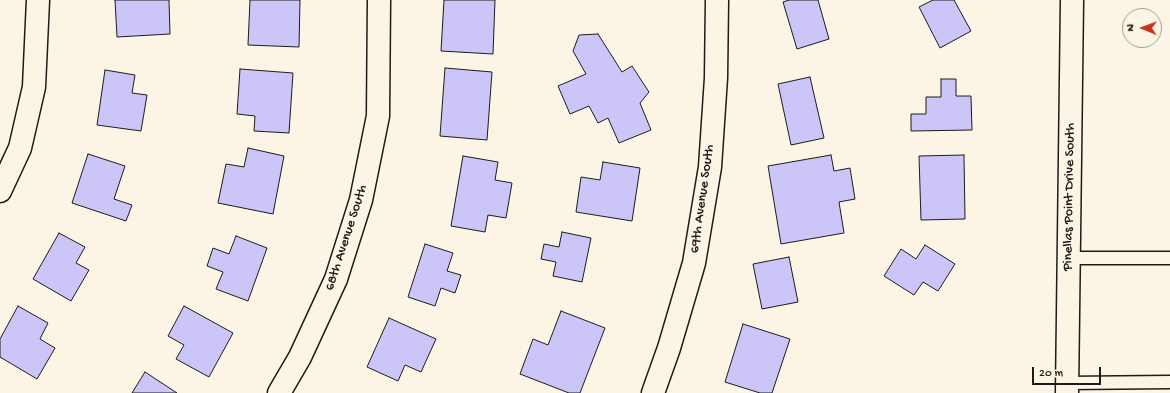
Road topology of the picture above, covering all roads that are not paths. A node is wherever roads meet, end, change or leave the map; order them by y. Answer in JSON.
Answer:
{"nodes":[{"id":1,"x":38,"y":0,"type":"edge"},
{"id":2,"x":379,"y":0,"type":"edge"},
{"id":3,"x":717,"y":0,"type":"edge"},
{"id":4,"x":1072,"y":0,"type":"edge"},
{"id":5,"x":0,"y":191,"type":"edge"},
{"id":6,"x":1069,"y":258,"type":"junction"},
{"id":7,"x":1170,"y":258,"type":"edge"},
{"id":8,"x":1170,"y":382,"type":"edge"},
{"id":9,"x":1067,"y":388,"type":"edge"},
{"id":10,"x":279,"y":393,"type":"edge"},
{"id":11,"x":654,"y":393,"type":"edge"}],
"edges":[{"from":1,"to":5,"type":"street"},
{"from":2,"to":10,"type":"street","name":"68th Avenue South"},
{"from":3,"to":11,"type":"street","name":"69th Avenue South"},
{"from":4,"to":6,"type":"street","name":"Pinellas Point Drive South"},
{"from":6,"to":7,"type":"lane"},
{"from":6,"to":9,"type":"street","name":"Pinellas Point Drive South"},
{"from":8,"to":9,"type":"lane"}]}
